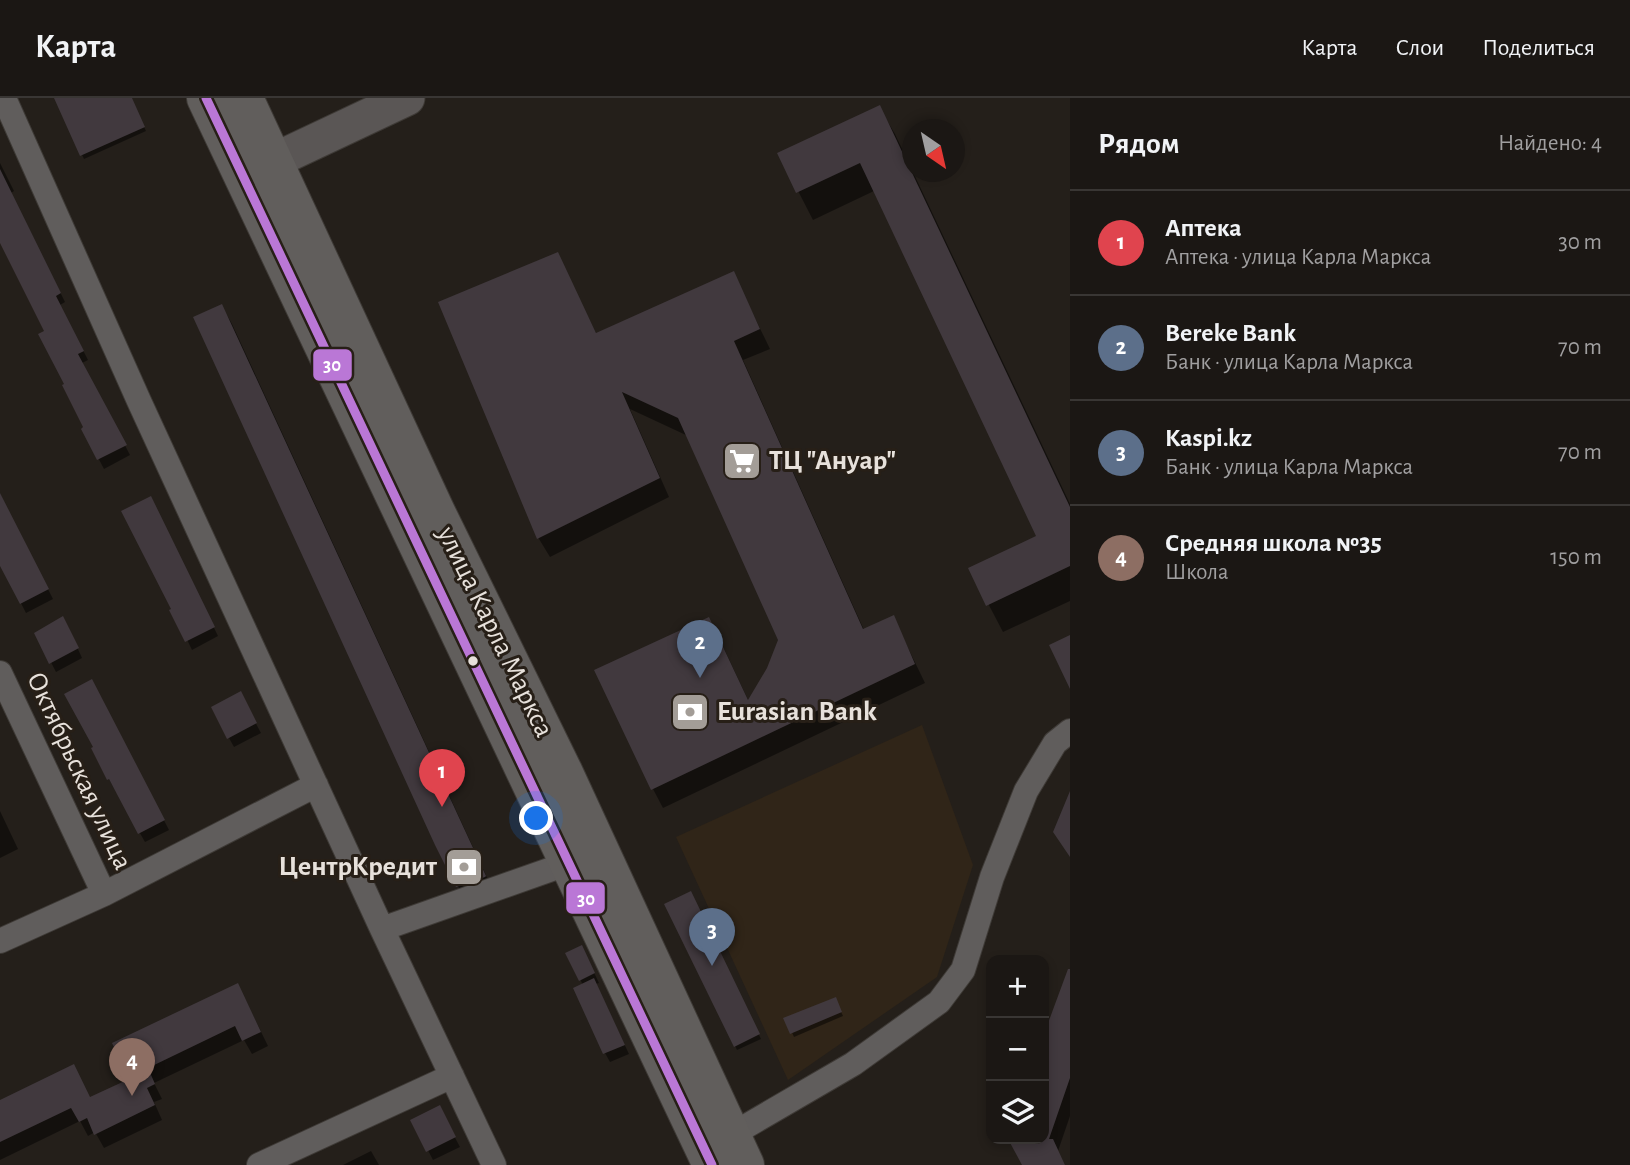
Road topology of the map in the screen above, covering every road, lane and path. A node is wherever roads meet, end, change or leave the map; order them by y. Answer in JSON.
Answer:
{"nodes":[{"id":1,"x":4,"y":98,"type":"edge"},
{"id":2,"x":206,"y":98,"type":"edge"},
{"id":3,"x":244,"y":98,"type":"edge"},
{"id":4,"x":407,"y":98,"type":"edge"},
{"id":5,"x":258,"y":168,"type":"junction"},
{"id":6,"x":0,"y":673,"type":"edge"},
{"id":7,"x":1070,"y":732,"type":"edge"},
{"id":8,"x":316,"y":785,"type":"junction"},
{"id":9,"x":569,"y":863,"type":"junction"},
{"id":10,"x":104,"y":894,"type":"junction"},
{"id":11,"x":382,"y":929,"type":"junction"},
{"id":12,"x":0,"y":941,"type":"edge"},
{"id":13,"x":452,"y":1076,"type":"junction"},
{"id":14,"x":724,"y":1154,"type":"edge"},
{"id":15,"x":259,"y":1165,"type":"edge"},
{"id":16,"x":494,"y":1165,"type":"edge"}],
"edges":[{"from":1,"to":8,"type":"street"},
{"from":2,"to":5,"type":"main road","name":"улица Карла Маркса"},
{"from":3,"to":5,"type":"main road","name":"улица Карла Маркса"},
{"from":4,"to":5,"type":"street"},
{"from":5,"to":9,"type":"main road","name":"улица Карла Маркса"},
{"from":5,"to":14,"type":"main road","name":"улица Карла Маркса"},
{"from":6,"to":10,"type":"street","name":"Октябрьская улица"},
{"from":7,"to":14,"type":"street"},
{"from":8,"to":10,"type":"street"},
{"from":8,"to":11,"type":"street"},
{"from":9,"to":11,"type":"street"},
{"from":9,"to":14,"type":"main road","name":"улица Карла Маркса"},
{"from":10,"to":12,"type":"street"},
{"from":11,"to":13,"type":"street"},
{"from":13,"to":15,"type":"street"},
{"from":13,"to":16,"type":"street"}]}
